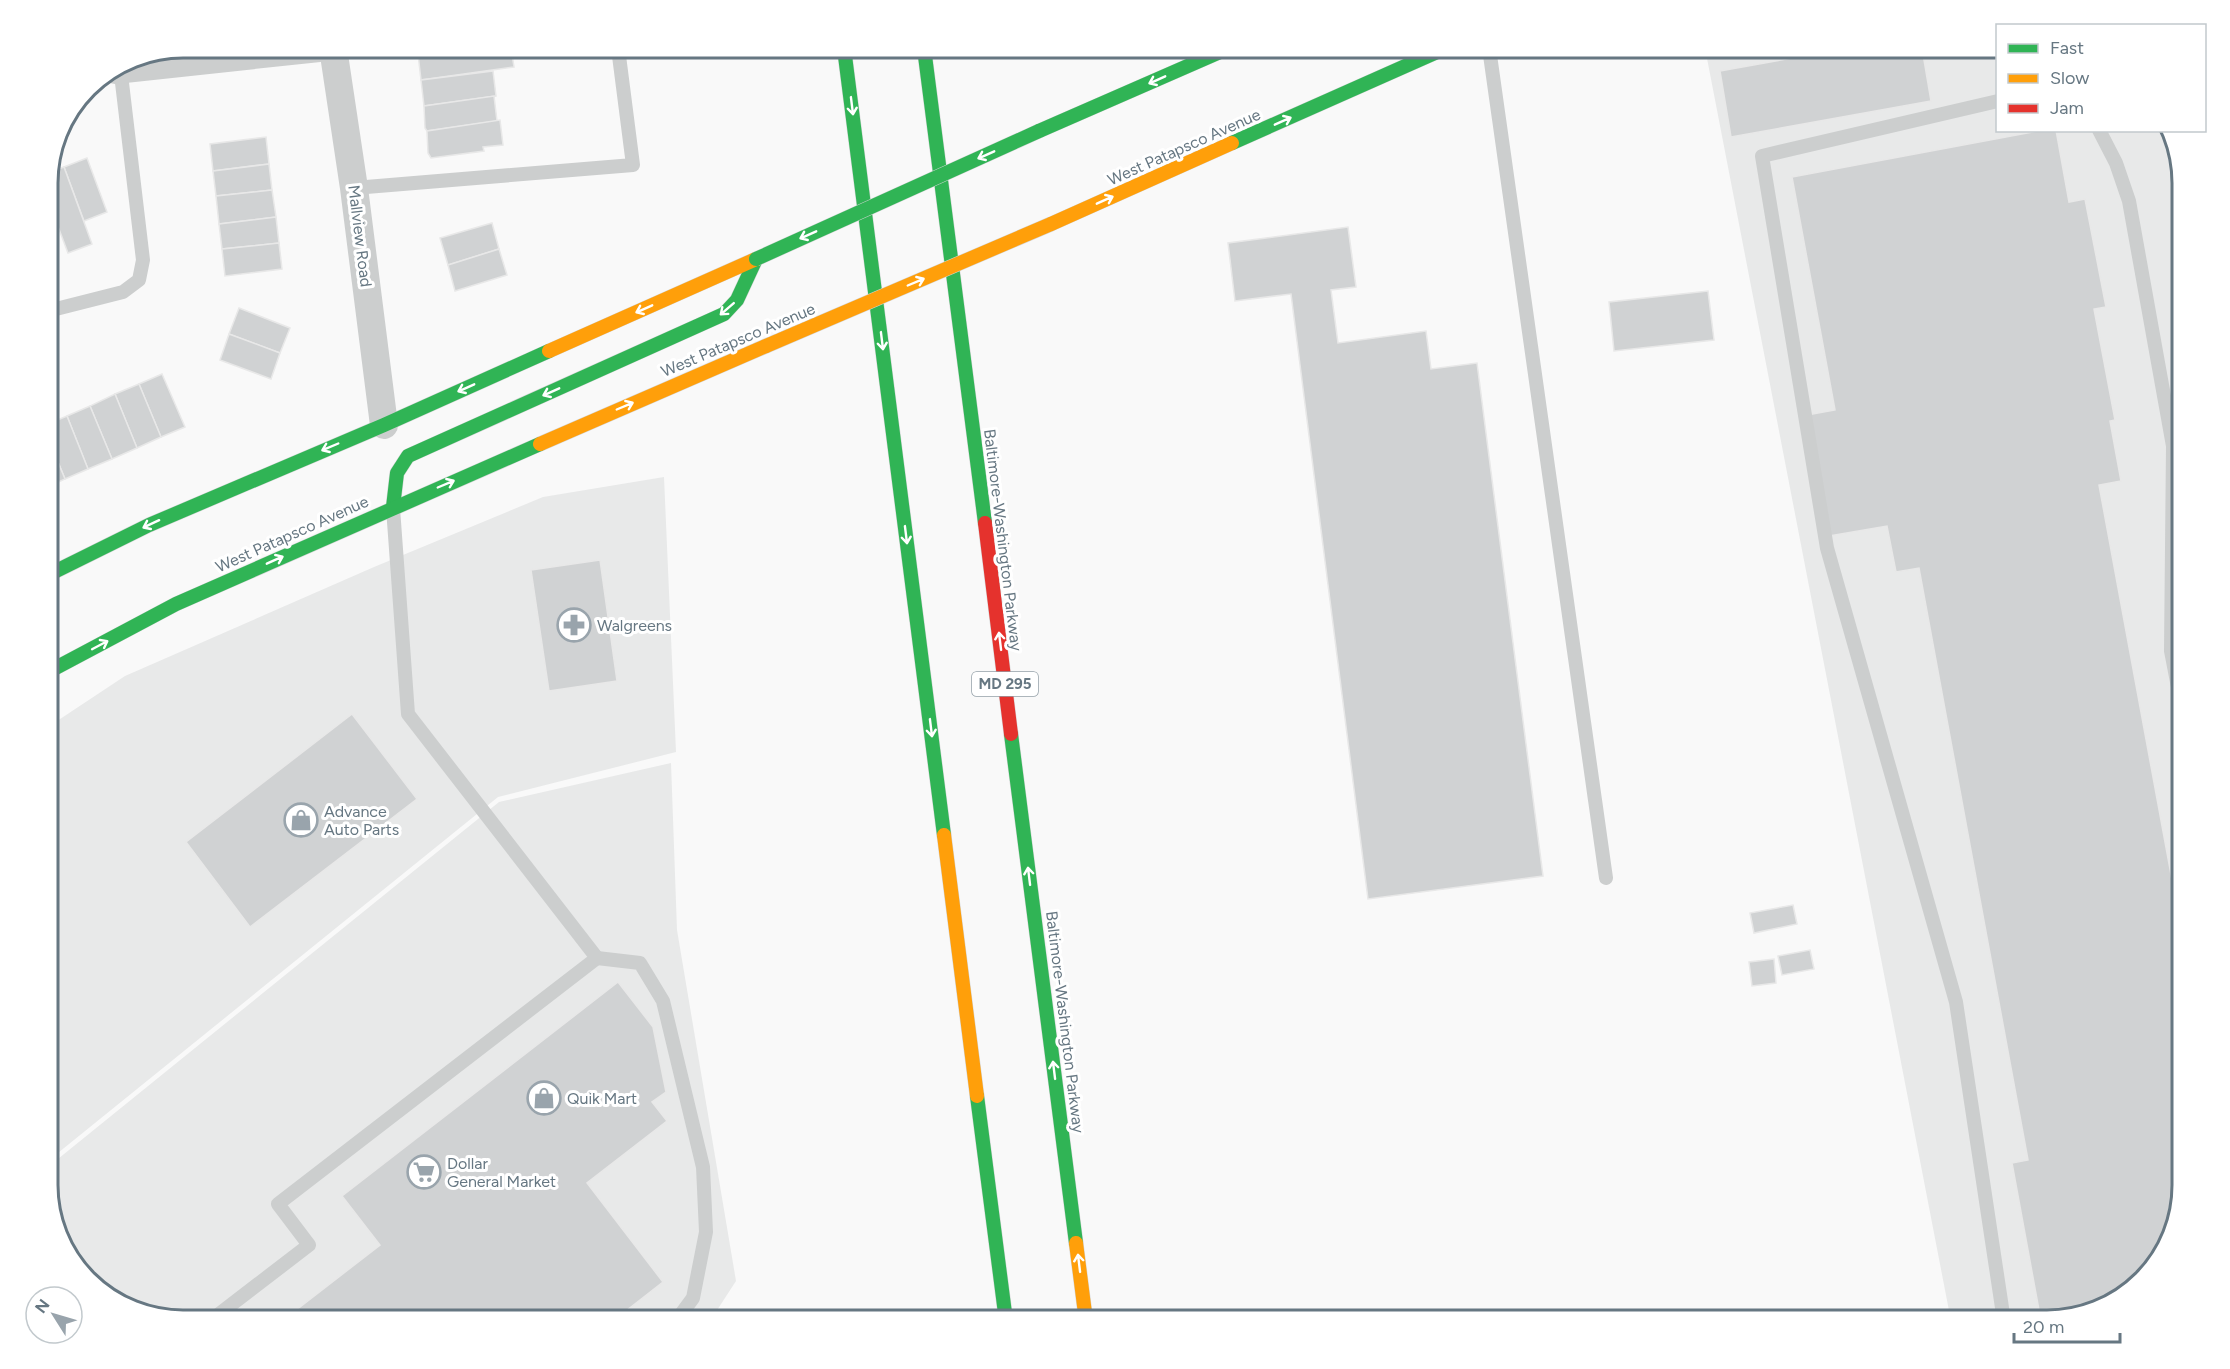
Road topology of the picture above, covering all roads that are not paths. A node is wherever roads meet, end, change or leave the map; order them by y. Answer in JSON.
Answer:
{"nodes":[{"id":1,"x":1205,"y":58,"type":"edge"},
{"id":2,"x":1423,"y":58,"type":"edge"},
{"id":3,"x":1490,"y":58,"type":"edge"},
{"id":4,"x":209,"y":59,"type":"edge"},
{"id":5,"x":335,"y":59,"type":"edge"},
{"id":6,"x":619,"y":59,"type":"edge"},
{"id":7,"x":845,"y":59,"type":"edge"},
{"id":8,"x":925,"y":59,"type":"edge"},
{"id":9,"x":141,"y":66,"type":"edge"},
{"id":10,"x":119,"y":77,"type":"edge"},
{"id":11,"x":1996,"y":100,"type":"edge"},
{"id":12,"x":2100,"y":132,"type":"edge"},
{"id":13,"x":354,"y":188,"type":"junction"},
{"id":14,"x":756,"y":259,"type":"junction"},
{"id":15,"x":59,"y":308,"type":"edge"},
{"id":16,"x":384,"y":425,"type":"junction"},
{"id":17,"x":2171,"y":442,"type":"edge"},
{"id":18,"x":393,"y":507,"type":"junction"},
{"id":19,"x":59,"y":570,"type":"edge"},
{"id":20,"x":59,"y":666,"type":"edge"},
{"id":21,"x":1606,"y":878,"type":"dead end"},
{"id":22,"x":597,"y":958,"type":"junction"},
{"id":23,"x":224,"y":1310,"type":"edge"},
{"id":24,"x":684,"y":1310,"type":"edge"},
{"id":25,"x":1005,"y":1310,"type":"edge"},
{"id":26,"x":1085,"y":1310,"type":"edge"},
{"id":27,"x":2002,"y":1310,"type":"edge"}],
"edges":[{"from":1,"to":14,"type":"main road","one_way":true,"bridge":true},
{"from":18,"to":2,"type":"main road","name":"West Patapsco Avenue","one_way":true,"bridge":true},
{"from":3,"to":21,"type":"lane"},
{"from":4,"to":9,"type":"street"},
{"from":5,"to":13,"type":"street","name":"Mallview Road"},
{"from":6,"to":13,"type":"lane"},
{"from":7,"to":25,"type":"main road","one_way":true},
{"from":26,"to":8,"type":"main road","name":"Baltimore-Washington Parkway","number":"MD 295","one_way":true},
{"from":10,"to":15,"type":"lane"},
{"from":11,"to":27,"type":"lane"},
{"from":12,"to":17,"type":"lane"},
{"from":13,"to":16,"type":"street","name":"Mallview Road"},
{"from":14,"to":16,"type":"main road","one_way":true},
{"from":14,"to":18,"type":"main road","one_way":true},
{"from":16,"to":19,"type":"main road","one_way":true},
{"from":20,"to":18,"type":"main road","name":"West Patapsco Avenue","one_way":true},
{"from":18,"to":22,"type":"lane"},
{"from":22,"to":23,"type":"lane"},
{"from":22,"to":24,"type":"lane"}]}
